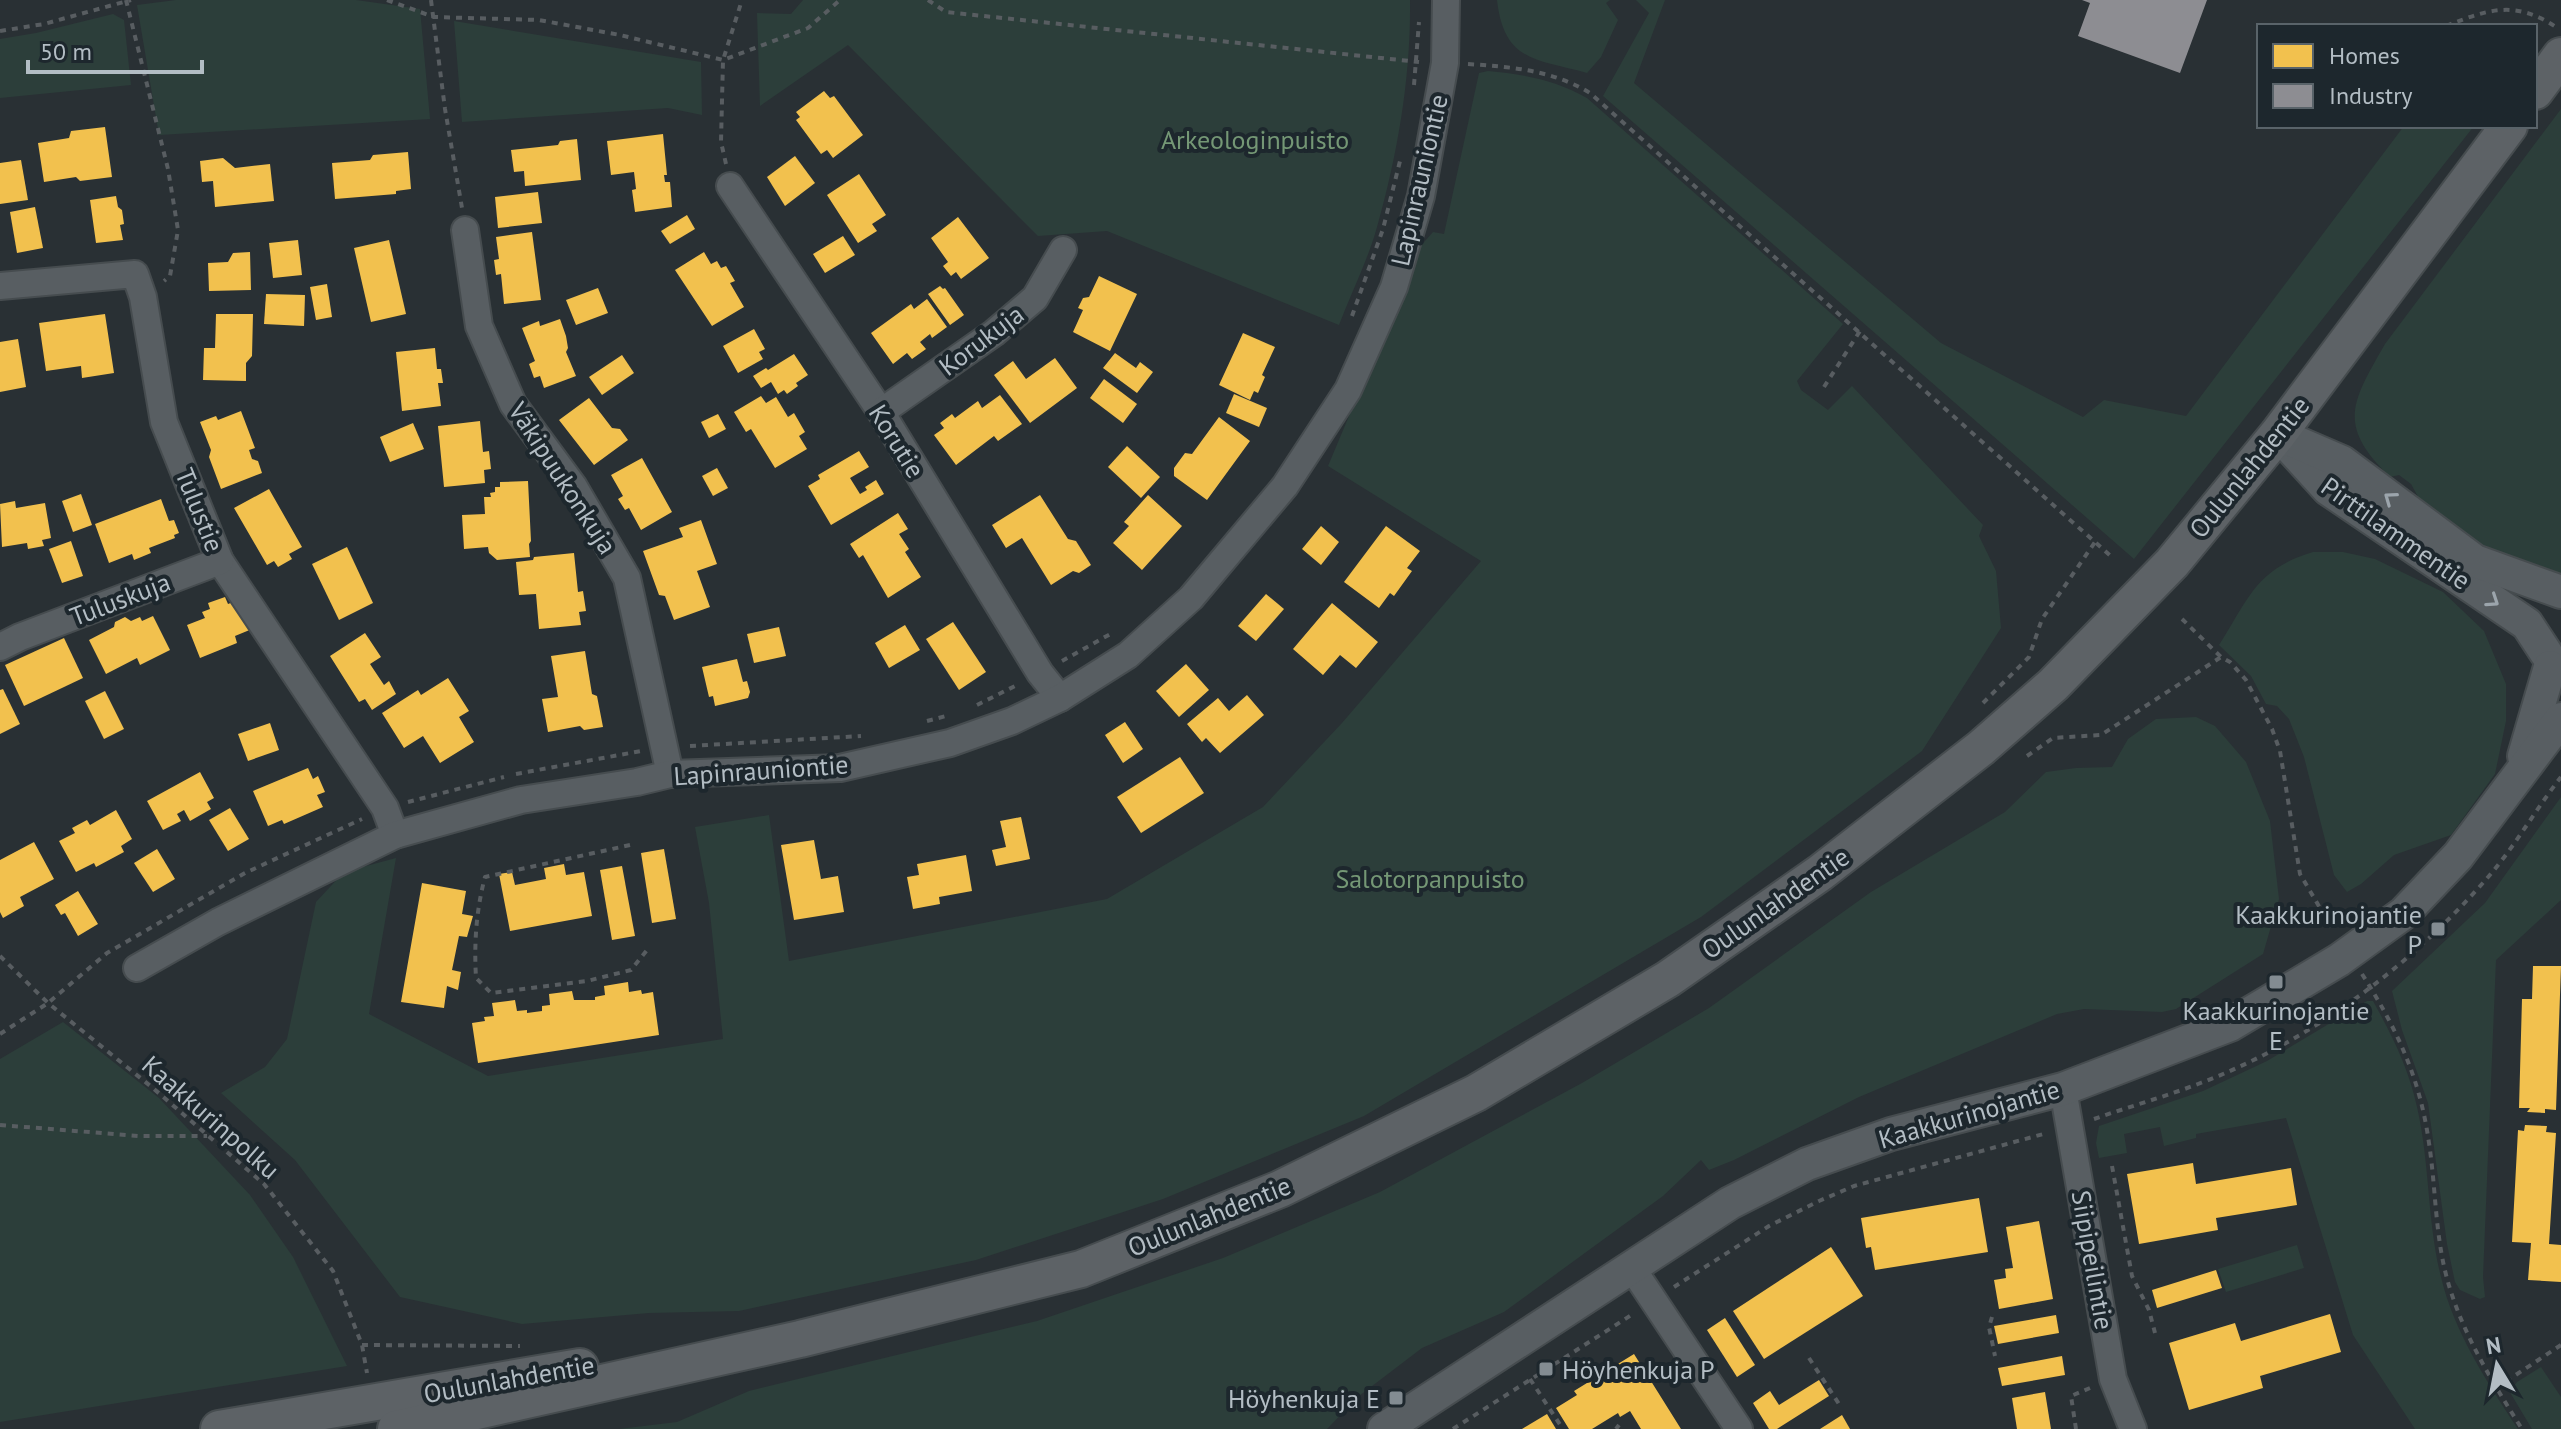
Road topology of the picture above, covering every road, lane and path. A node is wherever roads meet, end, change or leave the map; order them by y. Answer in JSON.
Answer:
{"nodes":[{"id":1,"x":128,"y":0,"type":"edge"},
{"id":2,"x":387,"y":0,"type":"edge"},
{"id":3,"x":431,"y":0,"type":"edge"},
{"id":4,"x":742,"y":0,"type":"edge"},
{"id":5,"x":840,"y":0,"type":"edge"},
{"id":6,"x":928,"y":0,"type":"edge"},
{"id":7,"x":1446,"y":0,"type":"edge"},
{"id":8,"x":1419,"y":15,"type":"dead end"},
{"id":9,"x":434,"y":17,"type":"junction"},
{"id":10,"x":2451,"y":24,"type":"edge"},
{"id":11,"x":2561,"y":30,"type":"edge"},
{"id":12,"x":0,"y":31,"type":"edge"},
{"id":13,"x":2561,"y":56,"type":"edge"},
{"id":14,"x":723,"y":60,"type":"junction"},
{"id":15,"x":1417,"y":62,"type":"junction"},
{"id":16,"x":1445,"y":63,"type":"junction"},
{"id":17,"x":2537,"y":88,"type":"edge"},
{"id":18,"x":1413,"y":89,"type":"dead end"},
{"id":19,"x":2508,"y":128,"type":"edge"},
{"id":20,"x":1401,"y":159,"type":"dead end"},
{"id":21,"x":730,"y":186,"type":"joint"},
{"id":22,"x":465,"y":230,"type":"joint"},
{"id":23,"x":1063,"y":250,"type":"dead end"},
{"id":24,"x":0,"y":286,"type":"edge"},
{"id":25,"x":143,"y":297,"type":"junction"},
{"id":26,"x":1351,"y":319,"type":"dead end"},
{"id":27,"x":1860,"y":331,"type":"junction"},
{"id":28,"x":1824,"y":387,"type":"dead end"},
{"id":29,"x":881,"y":412,"type":"junction"},
{"id":30,"x":2278,"y":434,"type":"junction"},
{"id":31,"x":2095,"y":542,"type":"junction"},
{"id":32,"x":2114,"y":559,"type":"dead end"},
{"id":33,"x":220,"y":561,"type":"junction"},
{"id":34,"x":2561,"y":592,"type":"edge"},
{"id":35,"x":2561,"y":609,"type":"edge"},
{"id":36,"x":2182,"y":619,"type":"dead end"},
{"id":37,"x":0,"y":620,"type":"edge"},
{"id":38,"x":1125,"y":626,"type":"dead end"},
{"id":39,"x":10,"y":642,"type":"edge"},
{"id":40,"x":2221,"y":657,"type":"junction"},
{"id":41,"x":2552,"y":668,"type":"edge"},
{"id":42,"x":1040,"y":673,"type":"junction"},
{"id":43,"x":1060,"y":698,"type":"junction"},
{"id":44,"x":1983,"y":703,"type":"dead end"},
{"id":45,"x":966,"y":711,"type":"dead end"},
{"id":46,"x":952,"y":715,"type":"dead end"},
{"id":47,"x":2561,"y":719,"type":"edge"},
{"id":48,"x":922,"y":722,"type":"dead end"},
{"id":49,"x":864,"y":736,"type":"dead end"},
{"id":50,"x":663,"y":747,"type":"junction"},
{"id":51,"x":2027,"y":756,"type":"dead end"},
{"id":52,"x":2520,"y":770,"type":"junction"},
{"id":53,"x":670,"y":774,"type":"junction"},
{"id":54,"x":385,"y":808,"type":"junction"},
{"id":55,"x":395,"y":835,"type":"junction"},
{"id":56,"x":630,"y":845,"type":"dead end"},
{"id":57,"x":647,"y":950,"type":"dead end"},
{"id":58,"x":2349,"y":954,"type":"junction"},
{"id":59,"x":0,"y":956,"type":"edge"},
{"id":60,"x":137,"y":968,"type":"dead end"},
{"id":61,"x":48,"y":1003,"type":"junction"},
{"id":62,"x":0,"y":1034,"type":"edge"},
{"id":63,"x":2063,"y":1089,"type":"junction"},
{"id":64,"x":0,"y":1125,"type":"edge"},
{"id":65,"x":209,"y":1136,"type":"junction"},
{"id":66,"x":2112,"y":1166,"type":"dead end"},
{"id":67,"x":1632,"y":1268,"type":"junction"},
{"id":68,"x":1992,"y":1317,"type":"dead end"},
{"id":69,"x":2155,"y":1333,"type":"dead end"},
{"id":70,"x":800,"y":1339,"type":"junction"},
{"id":71,"x":362,"y":1345,"type":"junction"},
{"id":72,"x":2561,"y":1345,"type":"edge"},
{"id":73,"x":530,"y":1346,"type":"dead end"},
{"id":74,"x":1995,"y":1356,"type":"dead end"},
{"id":75,"x":1809,"y":1358,"type":"dead end"},
{"id":76,"x":1530,"y":1379,"type":"dead end"},
{"id":77,"x":368,"y":1383,"type":"dead end"},
{"id":78,"x":2097,"y":1387,"type":"dead end"},
{"id":79,"x":2496,"y":1388,"type":"junction"},
{"id":80,"x":1839,"y":1404,"type":"dead end"},
{"id":81,"x":219,"y":1429,"type":"edge"},
{"id":82,"x":396,"y":1429,"type":"edge"},
{"id":83,"x":1384,"y":1429,"type":"edge"},
{"id":84,"x":1563,"y":1429,"type":"edge"},
{"id":85,"x":1739,"y":1429,"type":"edge"},
{"id":86,"x":2076,"y":1429,"type":"edge"},
{"id":87,"x":2133,"y":1429,"type":"edge"},
{"id":88,"x":2522,"y":1429,"type":"edge"}],
"edges":[{"from":1,"to":12,"type":"path"},
{"from":1,"to":25,"type":"path"},
{"from":2,"to":9,"type":"path"},
{"from":3,"to":9,"type":"path"},
{"from":4,"to":14,"type":"path"},
{"from":5,"to":14,"type":"path"},
{"from":6,"to":15,"type":"path"},
{"from":7,"to":16,"type":"street","name":"Lapinrauniontie"},
{"from":8,"to":15,"type":"path"},
{"from":9,"to":14,"type":"path"},
{"from":9,"to":22,"type":"path"},
{"from":10,"to":11,"type":"path"},
{"from":13,"to":17,"type":"main road"},
{"from":14,"to":21,"type":"path"},
{"from":15,"to":16,"type":"path"},
{"from":15,"to":18,"type":"path"},
{"from":16,"to":27,"type":"path"},
{"from":16,"to":43,"type":"street","name":"Lapinrauniontie"},
{"from":19,"to":30,"type":"main road","name":"Oulunlahdentie"},
{"from":20,"to":26,"type":"path"},
{"from":21,"to":29,"type":"street","name":"Korutie"},
{"from":22,"to":50,"type":"street","name":"Väkipuukonkuja"},
{"from":23,"to":29,"type":"street","name":"Korukuja"},
{"from":24,"to":25,"type":"street"},
{"from":25,"to":33,"type":"street","name":"Tulustie"},
{"from":27,"to":28,"type":"path"},
{"from":27,"to":31,"type":"path"},
{"from":29,"to":42,"type":"street","name":"Korutie"},
{"from":34,"to":30,"type":"street","name":"Pirttilammentie","one_way":true},
{"from":30,"to":41,"type":"street","name":"Pirttilammentie","one_way":true},
{"from":30,"to":70,"type":"main road","name":"Oulunlahdentie"},
{"from":31,"to":32,"type":"path"},
{"from":31,"to":44,"type":"path"},
{"from":33,"to":39,"type":"street","name":"Tuluskuja"},
{"from":33,"to":54,"type":"street","name":"Tulustie"},
{"from":35,"to":41,"type":"street","name":"Kaakkurinojantie"},
{"from":36,"to":40,"type":"path"},
{"from":37,"to":39,"type":"street","name":"Tuluskuja"},
{"from":38,"to":42,"type":"path"},
{"from":40,"to":51,"type":"path"},
{"from":40,"to":58,"type":"path"},
{"from":41,"to":52,"type":"street","name":"Kaakkurinojantie"},
{"from":42,"to":43,"type":"street","name":"Korutie"},
{"from":42,"to":45,"type":"path"},
{"from":43,"to":53,"type":"street","name":"Lapinrauniontie"},
{"from":46,"to":48,"type":"path"},
{"from":47,"to":52,"type":"street","name":"Kaakkurinojantie"},
{"from":49,"to":50,"type":"path"},
{"from":50,"to":53,"type":"street","name":"Väkipuukonkuja"},
{"from":50,"to":54,"type":"path"},
{"from":52,"to":58,"type":"street","name":"Kaakkurinojantie"},
{"from":53,"to":55,"type":"street","name":"Lapinrauniontie"},
{"from":54,"to":55,"type":"street","name":"Tulustie"},
{"from":54,"to":61,"type":"path"},
{"from":55,"to":60,"type":"street","name":"Lapinrauniontie"},
{"from":56,"to":57,"type":"path"},
{"from":58,"to":63,"type":"street","name":"Kaakkurinojantie"},
{"from":58,"to":79,"type":"path"},
{"from":59,"to":61,"type":"path","name":"Kaakkurinpolku"},
{"from":61,"to":62,"type":"path"},
{"from":61,"to":65,"type":"path","name":"Kaakkurinpolku"},
{"from":63,"to":67,"type":"street","name":"Kaakkurinojantie"},
{"from":63,"to":87,"type":"street","name":"Siipipeilintie"},
{"from":64,"to":65,"type":"path"},
{"from":65,"to":71,"type":"path","name":"Kaakkurinpolku"},
{"from":66,"to":69,"type":"path"},
{"from":67,"to":83,"type":"street","name":"Kaakkurinojantie"},
{"from":67,"to":85,"type":"street"},
{"from":68,"to":74,"type":"path"},
{"from":70,"to":81,"type":"main road","name":"Oulunlahdentie"},
{"from":70,"to":82,"type":"main road","name":"Oulunlahdentie"},
{"from":71,"to":73,"type":"path"},
{"from":71,"to":77,"type":"path","name":"Kaakkurinpolku"},
{"from":72,"to":79,"type":"path"},
{"from":75,"to":80,"type":"path"},
{"from":76,"to":84,"type":"path"},
{"from":78,"to":86,"type":"path"},
{"from":79,"to":88,"type":"path"}]}
